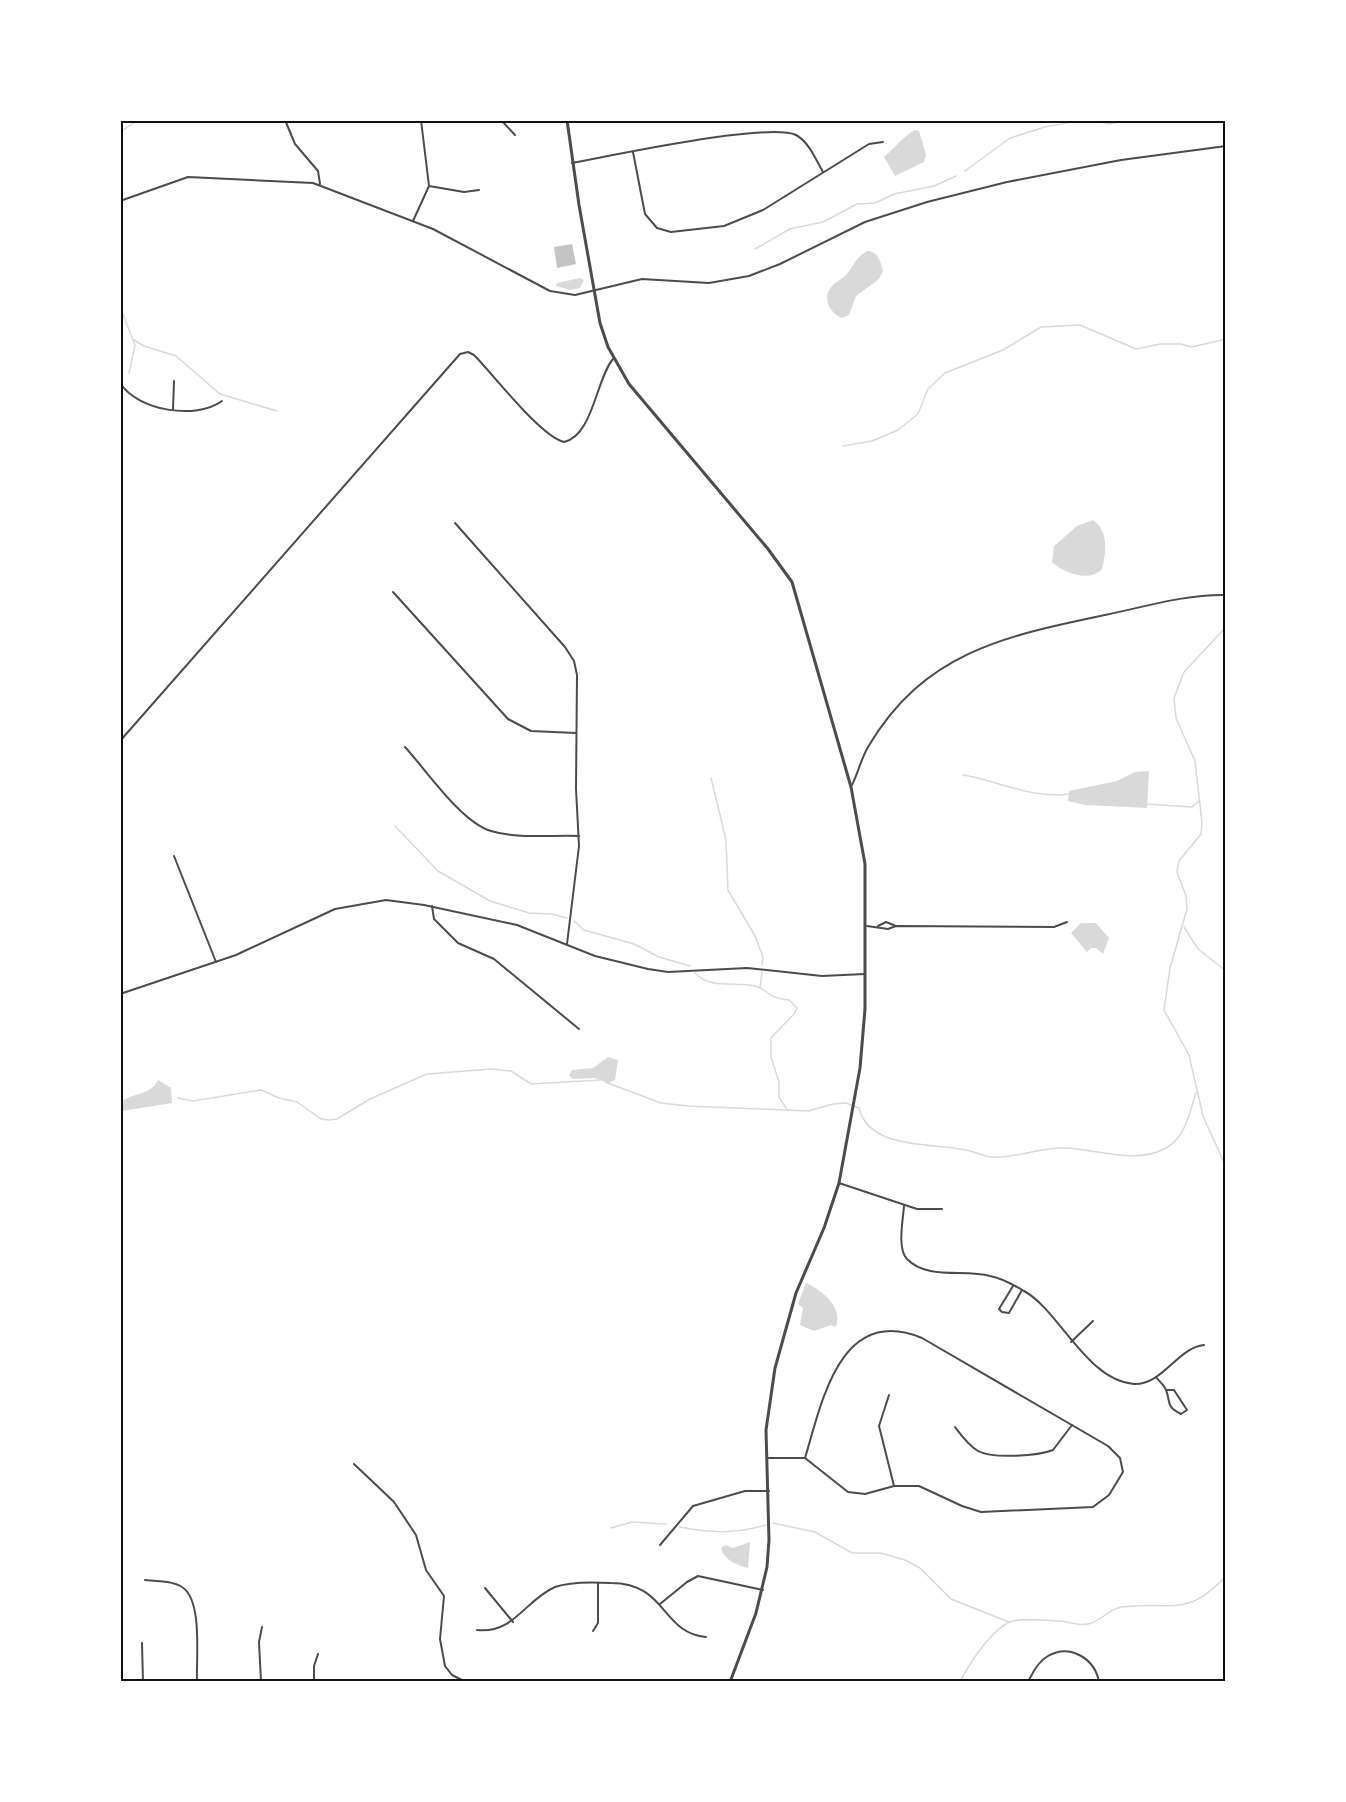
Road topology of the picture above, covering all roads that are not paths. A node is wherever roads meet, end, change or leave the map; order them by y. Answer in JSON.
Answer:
{"nodes":[{"id":1,"x":285,"y":120,"type":"edge"},
{"id":2,"x":421,"y":120,"type":"edge"},
{"id":3,"x":501,"y":120,"type":"edge"},
{"id":4,"x":567,"y":120,"type":"edge"},
{"id":5,"x":515,"y":135,"type":"dead end"},
{"id":6,"x":883,"y":142,"type":"dead end"},
{"id":7,"x":1226,"y":146,"type":"edge"},
{"id":8,"x":633,"y":152,"type":"junction"},
{"id":9,"x":572,"y":163,"type":"junction"},
{"id":10,"x":824,"y":172,"type":"junction"},
{"id":11,"x":320,"y":184,"type":"junction"},
{"id":12,"x":429,"y":186,"type":"junction"},
{"id":13,"x":480,"y":190,"type":"dead end"},
{"id":14,"x":120,"y":201,"type":"edge"},
{"id":15,"x":413,"y":220,"type":"junction"},
{"id":16,"x":595,"y":292,"type":"junction"},
{"id":17,"x":614,"y":359,"type":"junction"},
{"id":18,"x":174,"y":381,"type":"dead end"},
{"id":19,"x":120,"y":383,"type":"edge"},
{"id":20,"x":222,"y":401,"type":"dead end"},
{"id":21,"x":173,"y":409,"type":"junction"},
{"id":22,"x":455,"y":523,"type":"dead end"},
{"id":23,"x":393,"y":592,"type":"dead end"},
{"id":24,"x":1226,"y":595,"type":"edge"},
{"id":25,"x":576,"y":733,"type":"junction"},
{"id":26,"x":120,"y":741,"type":"edge"},
{"id":27,"x":405,"y":747,"type":"dead end"},
{"id":28,"x":851,"y":788,"type":"junction"},
{"id":29,"x":579,"y":836,"type":"junction"},
{"id":30,"x":174,"y":856,"type":"dead end"},
{"id":31,"x":432,"y":906,"type":"junction"},
{"id":32,"x":1067,"y":922,"type":"dead end"},
{"id":33,"x":867,"y":926,"type":"junction"},
{"id":34,"x":878,"y":926,"type":"junction"},
{"id":35,"x":896,"y":926,"type":"junction"},
{"id":36,"x":567,"y":944,"type":"junction"},
{"id":37,"x":216,"y":962,"type":"junction"},
{"id":38,"x":866,"y":974,"type":"junction"},
{"id":39,"x":120,"y":994,"type":"edge"},
{"id":40,"x":579,"y":1029,"type":"dead end"},
{"id":41,"x":839,"y":1183,"type":"junction"},
{"id":42,"x":904,"y":1206,"type":"junction"},
{"id":43,"x":942,"y":1209,"type":"dead end"},
{"id":44,"x":1013,"y":1286,"type":"junction"},
{"id":45,"x":1022,"y":1290,"type":"junction"},
{"id":46,"x":1093,"y":1321,"type":"dead end"},
{"id":47,"x":1071,"y":1342,"type":"junction"},
{"id":48,"x":1204,"y":1345,"type":"dead end"},
{"id":49,"x":1156,"y":1377,"type":"junction"},
{"id":50,"x":1167,"y":1390,"type":"junction"},
{"id":51,"x":889,"y":1395,"type":"dead end"},
{"id":52,"x":1072,"y":1425,"type":"junction"},
{"id":53,"x":955,"y":1427,"type":"dead end"},
{"id":54,"x":768,"y":1458,"type":"junction"},
{"id":55,"x":805,"y":1458,"type":"junction"},
{"id":56,"x":354,"y":1464,"type":"dead end"},
{"id":57,"x":894,"y":1486,"type":"junction"},
{"id":58,"x":769,"y":1491,"type":"junction"},
{"id":59,"x":660,"y":1545,"type":"dead end"},
{"id":60,"x":145,"y":1580,"type":"dead end"},
{"id":61,"x":598,"y":1583,"type":"junction"},
{"id":62,"x":485,"y":1588,"type":"dead end"},
{"id":63,"x":763,"y":1590,"type":"junction"},
{"id":64,"x":660,"y":1604,"type":"junction"},
{"id":65,"x":513,"y":1622,"type":"junction"},
{"id":66,"x":262,"y":1627,"type":"dead end"},
{"id":67,"x":477,"y":1630,"type":"dead end"},
{"id":68,"x":593,"y":1631,"type":"dead end"},
{"id":69,"x":706,"y":1637,"type":"dead end"},
{"id":70,"x":142,"y":1643,"type":"dead end"},
{"id":71,"x":318,"y":1654,"type":"dead end"},
{"id":72,"x":143,"y":1682,"type":"edge"},
{"id":73,"x":197,"y":1682,"type":"edge"},
{"id":74,"x":261,"y":1682,"type":"edge"},
{"id":75,"x":314,"y":1682,"type":"edge"},
{"id":76,"x":466,"y":1682,"type":"edge"},
{"id":77,"x":730,"y":1682,"type":"edge"},
{"id":78,"x":1028,"y":1682,"type":"edge"},
{"id":79,"x":1099,"y":1682,"type":"edge"}],
"edges":[{"from":1,"to":11,"type":"street"},
{"from":2,"to":12,"type":"street"},
{"from":3,"to":5,"type":"street"},
{"from":4,"to":9,"type":"street"},
{"from":6,"to":10,"type":"street"},
{"from":7,"to":16,"type":"street"},
{"from":8,"to":9,"type":"street"},
{"from":8,"to":10,"type":"street"},
{"from":8,"to":10,"type":"street"},
{"from":9,"to":16,"type":"street"},
{"from":11,"to":14,"type":"street"},
{"from":11,"to":15,"type":"street"},
{"from":12,"to":13,"type":"street"},
{"from":12,"to":15,"type":"street"},
{"from":15,"to":16,"type":"street"},
{"from":16,"to":17,"type":"street"},
{"from":17,"to":26,"type":"street"},
{"from":17,"to":28,"type":"street"},
{"from":18,"to":21,"type":"street"},
{"from":19,"to":21,"type":"street"},
{"from":20,"to":21,"type":"street"},
{"from":22,"to":25,"type":"street"},
{"from":23,"to":25,"type":"street"},
{"from":24,"to":28,"type":"street"},
{"from":25,"to":29,"type":"street"},
{"from":27,"to":29,"type":"street"},
{"from":28,"to":33,"type":"street"},
{"from":29,"to":36,"type":"street"},
{"from":30,"to":37,"type":"street"},
{"from":31,"to":36,"type":"street"},
{"from":31,"to":37,"type":"street"},
{"from":31,"to":40,"type":"street"},
{"from":32,"to":35,"type":"street"},
{"from":33,"to":34,"type":"street"},
{"from":33,"to":38,"type":"street"},
{"from":34,"to":35,"type":"street"},
{"from":34,"to":35,"type":"street"},
{"from":36,"to":38,"type":"street"},
{"from":37,"to":39,"type":"street"},
{"from":38,"to":41,"type":"street"},
{"from":41,"to":42,"type":"street"},
{"from":41,"to":54,"type":"street"},
{"from":42,"to":43,"type":"street"},
{"from":42,"to":44,"type":"street"},
{"from":44,"to":45,"type":"street"},
{"from":44,"to":45,"type":"street"},
{"from":45,"to":47,"type":"street"},
{"from":46,"to":47,"type":"street"},
{"from":47,"to":49,"type":"street"},
{"from":48,"to":49,"type":"street"},
{"from":49,"to":50,"type":"street"},
{"from":50,"to":50,"type":"street"},
{"from":51,"to":57,"type":"street"},
{"from":52,"to":53,"type":"street"},
{"from":52,"to":55,"type":"street"},
{"from":52,"to":57,"type":"street"},
{"from":54,"to":55,"type":"street"},
{"from":54,"to":58,"type":"street"},
{"from":55,"to":57,"type":"street"},
{"from":56,"to":76,"type":"street"},
{"from":58,"to":59,"type":"street"},
{"from":58,"to":63,"type":"street"},
{"from":60,"to":73,"type":"street"},
{"from":61,"to":64,"type":"street"},
{"from":61,"to":65,"type":"street"},
{"from":61,"to":68,"type":"street"},
{"from":62,"to":65,"type":"street"},
{"from":63,"to":64,"type":"street"},
{"from":63,"to":77,"type":"street"},
{"from":64,"to":69,"type":"street"},
{"from":65,"to":67,"type":"street"},
{"from":66,"to":74,"type":"street"},
{"from":70,"to":72,"type":"street"},
{"from":71,"to":75,"type":"street"},
{"from":78,"to":79,"type":"street"}]}
